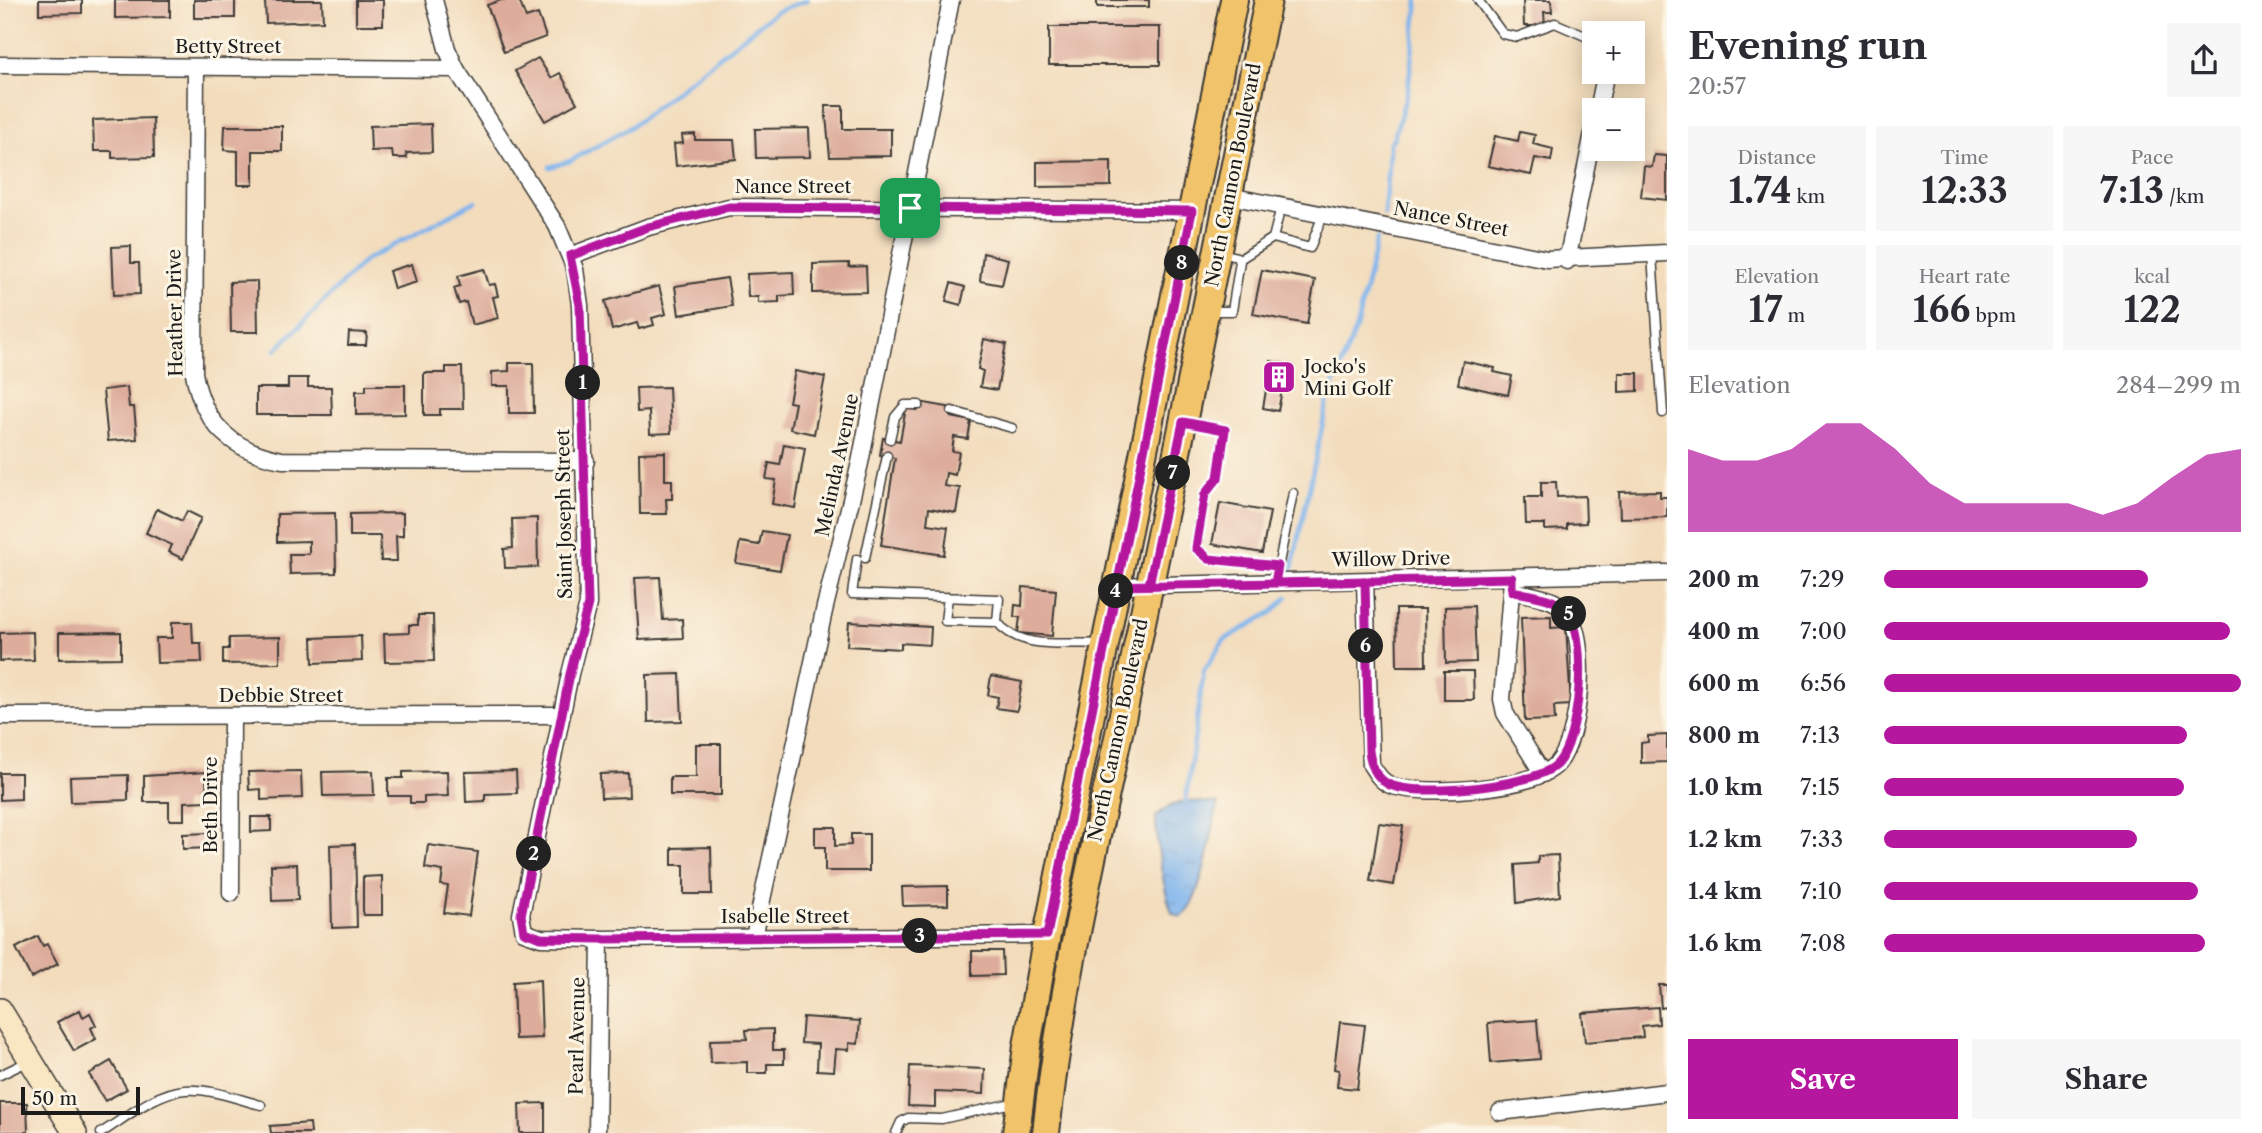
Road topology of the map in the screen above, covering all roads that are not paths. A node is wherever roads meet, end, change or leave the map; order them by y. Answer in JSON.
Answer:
{"nodes":[{"id":1,"x":434,"y":0,"type":"edge"},
{"id":2,"x":951,"y":0,"type":"edge"},
{"id":3,"x":1234,"y":0,"type":"edge"},
{"id":4,"x":1268,"y":0,"type":"edge"},
{"id":5,"x":1478,"y":0,"type":"edge"},
{"id":6,"x":1582,"y":35,"type":"edge"},
{"id":7,"x":0,"y":65,"type":"edge"},
{"id":8,"x":196,"y":67,"type":"junction"},
{"id":9,"x":456,"y":69,"type":"junction"},
{"id":10,"x":1587,"y":161,"type":"edge"},
{"id":11,"x":1229,"y":196,"type":"junction"},
{"id":12,"x":1281,"y":207,"type":"junction"},
{"id":13,"x":910,"y":208,"type":"junction"},
{"id":14,"x":1192,"y":211,"type":"junction"},
{"id":15,"x":1323,"y":215,"type":"junction"},
{"id":16,"x":1273,"y":238,"type":"junction"},
{"id":17,"x":1659,"y":254,"type":"edge"},
{"id":18,"x":1228,"y":255,"type":"junction"},
{"id":19,"x":570,"y":256,"type":"junction"},
{"id":20,"x":1567,"y":261,"type":"junction"},
{"id":21,"x":919,"y":405,"type":"dead end"},
{"id":22,"x":952,"y":411,"type":"dead end"},
{"id":23,"x":1663,"y":413,"type":"dead end"},
{"id":24,"x":1183,"y":422,"type":"junction"},
{"id":25,"x":1012,"y":428,"type":"dead end"},
{"id":26,"x":890,"y":439,"type":"dead end"},
{"id":27,"x":887,"y":457,"type":"dead end"},
{"id":28,"x":586,"y":461,"type":"junction"},
{"id":29,"x":1293,"y":493,"type":"dead end"},
{"id":30,"x":1667,"y":573,"type":"edge"},
{"id":31,"x":1276,"y":575,"type":"junction"},
{"id":32,"x":1365,"y":581,"type":"junction"},
{"id":33,"x":1512,"y":584,"type":"junction"},
{"id":34,"x":1149,"y":585,"type":"junction"},
{"id":35,"x":1117,"y":586,"type":"junction"},
{"id":36,"x":948,"y":597,"type":"junction"},
{"id":37,"x":997,"y":622,"type":"junction"},
{"id":38,"x":1105,"y":645,"type":"junction"},
{"id":39,"x":562,"y":715,"type":"junction"},
{"id":40,"x":0,"y":716,"type":"edge"},
{"id":41,"x":232,"y":716,"type":"junction"},
{"id":42,"x":1544,"y":775,"type":"junction"},
{"id":43,"x":231,"y":893,"type":"dead end"},
{"id":44,"x":524,"y":932,"type":"joint"},
{"id":45,"x":1047,"y":935,"type":"junction"},
{"id":46,"x":754,"y":937,"type":"junction"},
{"id":47,"x":600,"y":939,"type":"junction"},
{"id":48,"x":0,"y":1010,"type":"edge"},
{"id":49,"x":30,"y":1060,"type":"junction"},
{"id":50,"x":0,"y":1075,"type":"edge"},
{"id":51,"x":1667,"y":1092,"type":"edge"},
{"id":52,"x":1020,"y":1102,"type":"junction"},
{"id":53,"x":261,"y":1105,"type":"dead end"},
{"id":54,"x":1500,"y":1112,"type":"dead end"},
{"id":55,"x":75,"y":1133,"type":"edge"},
{"id":56,"x":101,"y":1133,"type":"edge"},
{"id":57,"x":597,"y":1133,"type":"edge"},
{"id":58,"x":896,"y":1133,"type":"edge"},
{"id":59,"x":1016,"y":1133,"type":"edge"},
{"id":60,"x":1046,"y":1133,"type":"edge"}],
"edges":[{"from":1,"to":9,"type":"street","name":"Saint Joseph Street"},
{"from":2,"to":13,"type":"street","name":"Melinda Avenue"},
{"from":3,"to":14,"type":"main road","name":"North Cannon Boulevard"},
{"from":4,"to":11,"type":"main road","name":"North Cannon Boulevard"},
{"from":5,"to":6,"type":"lane"},
{"from":7,"to":8,"type":"street","name":"Betty Street"},
{"from":8,"to":9,"type":"street","name":"Betty Street"},
{"from":8,"to":28,"type":"street","name":"Heather Drive"},
{"from":9,"to":19,"type":"street","name":"Saint Joseph Street"},
{"from":10,"to":20,"type":"street"},
{"from":11,"to":12,"type":"street","name":"Nance Street"},
{"from":11,"to":18,"type":"main road","name":"North Cannon Boulevard"},
{"from":12,"to":15,"type":"street","name":"Nance Street"},
{"from":12,"to":16,"type":"lane"},
{"from":13,"to":14,"type":"street","name":"Nance Street"},
{"from":13,"to":19,"type":"street","name":"Nance Street"},
{"from":13,"to":46,"type":"street","name":"Melinda Avenue"},
{"from":14,"to":35,"type":"main road","name":"North Cannon Boulevard"},
{"from":15,"to":16,"type":"lane"},
{"from":15,"to":20,"type":"street","name":"Nance Street"},
{"from":16,"to":18,"type":"lane"},
{"from":17,"to":20,"type":"street","name":"Nance Street"},
{"from":17,"to":23,"type":"lane"},
{"from":18,"to":24,"type":"main road","name":"North Cannon Boulevard"},
{"from":19,"to":28,"type":"street","name":"Saint Joseph Street"},
{"from":21,"to":26,"type":"lane"},
{"from":22,"to":25,"type":"lane"},
{"from":24,"to":31,"type":"lane"},
{"from":24,"to":34,"type":"main road","name":"North Cannon Boulevard"},
{"from":27,"to":36,"type":"lane"},
{"from":28,"to":39,"type":"street","name":"Saint Joseph Street"},
{"from":29,"to":31,"type":"lane"},
{"from":30,"to":33,"type":"street","name":"Willow Drive"},
{"from":31,"to":32,"type":"street","name":"Willow Drive"},
{"from":31,"to":34,"type":"street","name":"Willow Drive"},
{"from":32,"to":33,"type":"street","name":"Willow Drive"},
{"from":32,"to":42,"type":"street"},
{"from":33,"to":42,"type":"street"},
{"from":33,"to":42,"type":"street"},
{"from":34,"to":35,"type":"street","name":"Willow Drive"},
{"from":34,"to":60,"type":"main road","name":"North Cannon Boulevard"},
{"from":35,"to":38,"type":"main road","name":"North Cannon Boulevard"},
{"from":36,"to":37,"type":"lane"},
{"from":36,"to":37,"type":"lane"},
{"from":37,"to":38,"type":"lane"},
{"from":38,"to":45,"type":"main road","name":"North Cannon Boulevard"},
{"from":39,"to":41,"type":"street","name":"Debbie Street"},
{"from":39,"to":44,"type":"street","name":"Saint Joseph Street"},
{"from":40,"to":41,"type":"street","name":"Debbie Street"},
{"from":41,"to":43,"type":"street","name":"Beth Drive"},
{"from":44,"to":47,"type":"street","name":"Isabelle Street"},
{"from":45,"to":46,"type":"street","name":"Isabelle Street"},
{"from":45,"to":52,"type":"main road","name":"North Cannon Boulevard"},
{"from":46,"to":47,"type":"street","name":"Isabelle Street"},
{"from":47,"to":57,"type":"street","name":"Pearl Avenue"},
{"from":48,"to":49,"type":"street"},
{"from":49,"to":50,"type":"lane"},
{"from":49,"to":55,"type":"street"},
{"from":51,"to":54,"type":"street"},
{"from":52,"to":58,"type":"lane"},
{"from":52,"to":59,"type":"main road","name":"North Cannon Boulevard"},
{"from":53,"to":56,"type":"lane"}]}
